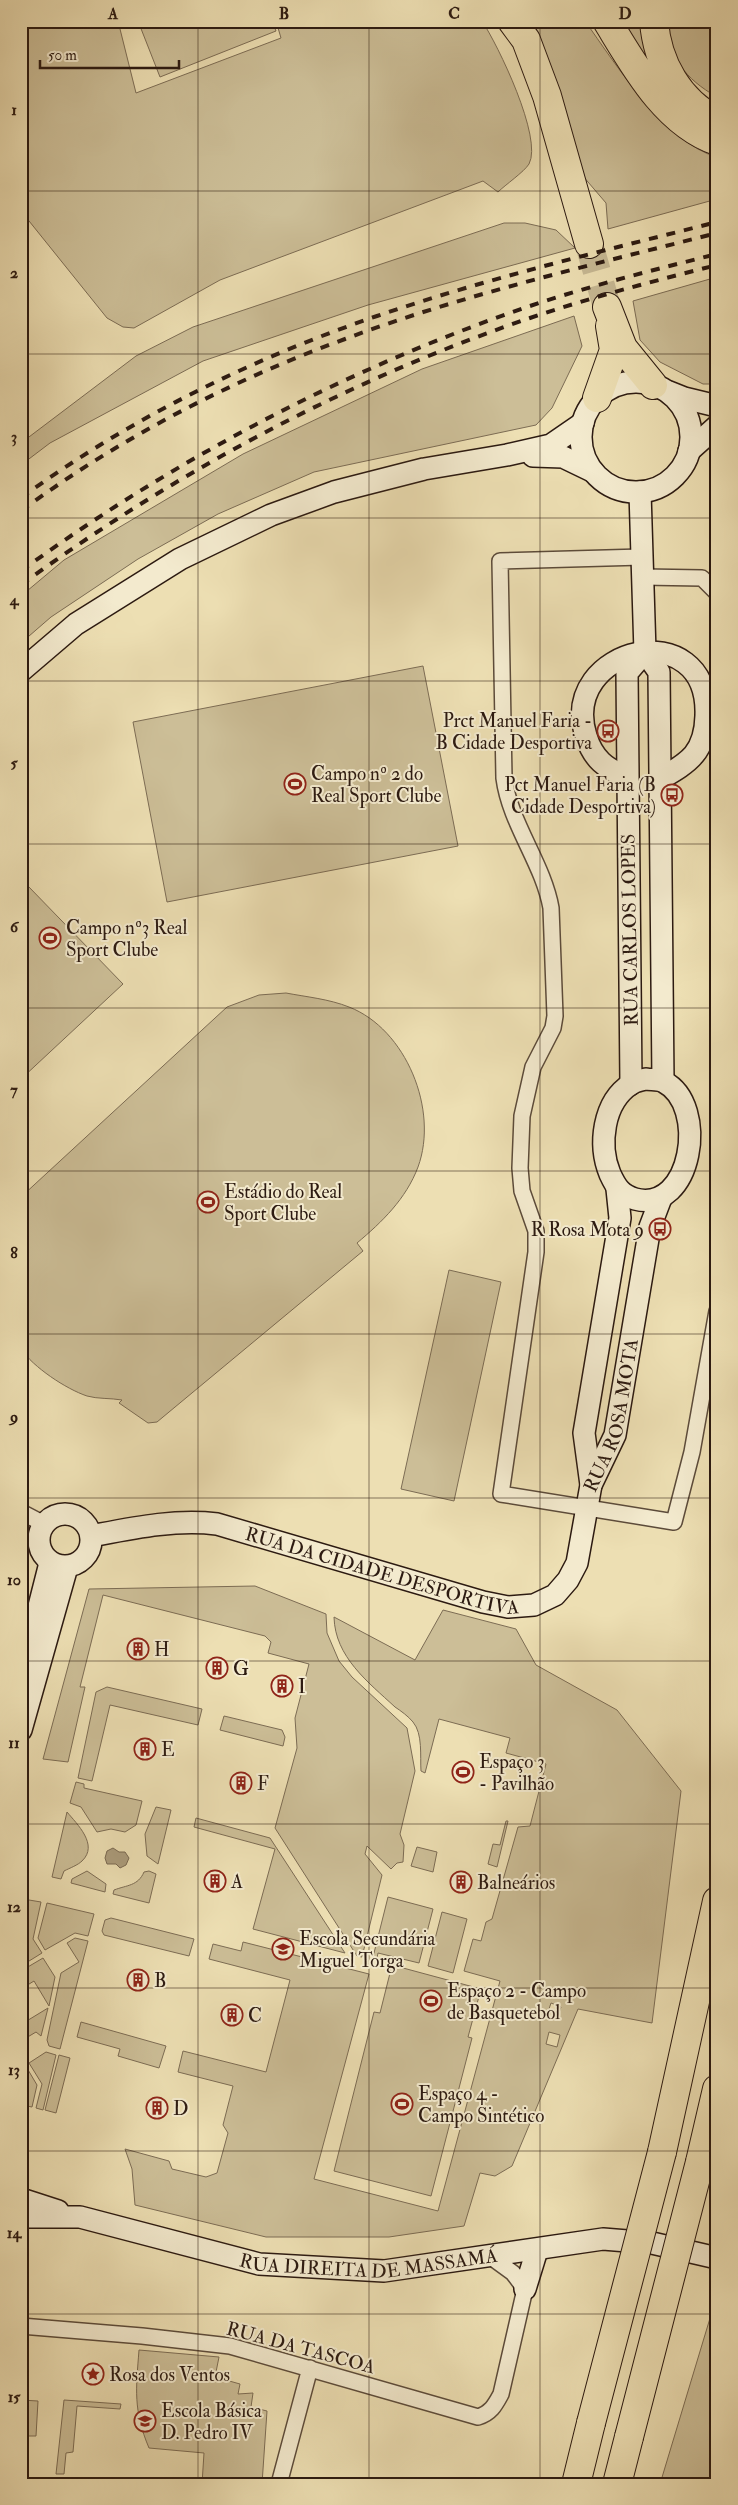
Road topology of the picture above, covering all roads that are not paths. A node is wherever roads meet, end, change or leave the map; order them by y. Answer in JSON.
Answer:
{"nodes":[{"id":1,"x":512,"y":21,"type":"edge"},
{"id":2,"x":607,"y":21,"type":"edge"},
{"id":3,"x":654,"y":21,"type":"edge"},
{"id":4,"x":717,"y":121,"type":"edge"},
{"id":5,"x":717,"y":141,"type":"edge"},
{"id":6,"x":588,"y":243,"type":"tunnel mouth"},
{"id":7,"x":657,"y":387,"type":"junction"},
{"id":8,"x":597,"y":398,"type":"junction"},
{"id":9,"x":717,"y":406,"type":"edge"},
{"id":10,"x":583,"y":423,"type":"junction"},
{"id":11,"x":717,"y":426,"type":"edge"},
{"id":12,"x":689,"y":451,"type":"junction"},
{"id":13,"x":507,"y":456,"type":"junction"},
{"id":14,"x":592,"y":471,"type":"junction"},
{"id":15,"x":640,"y":492,"type":"junction"},
{"id":16,"x":643,"y":567,"type":"junction"},
{"id":17,"x":717,"y":593,"type":"edge"},
{"id":18,"x":645,"y":652,"type":"junction"},
{"id":19,"x":21,"y":671,"type":"edge"},
{"id":20,"x":628,"y":777,"type":"junction"},
{"id":21,"x":660,"y":779,"type":"junction"},
{"id":22,"x":663,"y":1081,"type":"junction"},
{"id":23,"x":631,"y":1084,"type":"junction"},
{"id":24,"x":617,"y":1189,"type":"junction"},
{"id":25,"x":661,"y":1198,"type":"junction"},
{"id":26,"x":717,"y":1310,"type":"edge"},
{"id":27,"x":591,"y":1485,"type":"junction"},
{"id":28,"x":585,"y":1507,"type":"junction"},
{"id":29,"x":21,"y":1512,"type":"edge"},
{"id":30,"x":44,"y":1524,"type":"junction"},
{"id":31,"x":91,"y":1536,"type":"junction"},
{"id":32,"x":59,"y":1564,"type":"junction"},
{"id":33,"x":21,"y":1677,"type":"edge"},
{"id":34,"x":21,"y":1730,"type":"edge"},
{"id":35,"x":717,"y":1901,"type":"edge"},
{"id":36,"x":717,"y":2089,"type":"edge"},
{"id":37,"x":21,"y":2200,"type":"edge"},
{"id":38,"x":21,"y":2218,"type":"edge"},
{"id":39,"x":80,"y":2218,"type":"junction"},
{"id":40,"x":537,"y":2250,"type":"junction"},
{"id":41,"x":491,"y":2257,"type":"junction"},
{"id":42,"x":717,"y":2258,"type":"edge"},
{"id":43,"x":525,"y":2289,"type":"junction"},
{"id":44,"x":21,"y":2326,"type":"edge"},
{"id":45,"x":310,"y":2368,"type":"junction"},
{"id":46,"x":279,"y":2484,"type":"edge"},
{"id":47,"x":576,"y":2484,"type":"edge"},
{"id":48,"x":617,"y":2484,"type":"edge"}],
"edges":[{"from":1,"to":6,"type":"highway"},
{"from":2,"to":5,"type":"highway"},
{"from":3,"to":4,"type":"highway"},
{"from":7,"to":8,"type":"street"},
{"from":7,"to":8,"type":"highway"},
{"from":7,"to":9,"type":"street"},
{"from":7,"to":12,"type":"street"},
{"from":8,"to":10,"type":"street"},
{"from":10,"to":13,"type":"street"},
{"from":10,"to":14,"type":"street"},
{"from":11,"to":12,"type":"street"},
{"from":12,"to":15,"type":"street"},
{"from":13,"to":14,"type":"street"},
{"from":13,"to":19,"type":"street"},
{"from":14,"to":15,"type":"street"},
{"from":15,"to":16,"type":"street"},
{"from":16,"to":17,"type":"street"},
{"from":16,"to":18,"type":"street"},
{"from":16,"to":28,"type":"street"},
{"from":18,"to":20,"type":"street","name":"RUA CARLOS LOPES"},
{"from":18,"to":20,"type":"street"},
{"from":18,"to":21,"type":"street","name":"RUA CARLOS LOPES"},
{"from":18,"to":21,"type":"street"},
{"from":20,"to":23,"type":"street","name":"RUA CARLOS LOPES"},
{"from":21,"to":22,"type":"street","name":"RUA CARLOS LOPES"},
{"from":22,"to":23,"type":"street"},
{"from":22,"to":25,"type":"street"},
{"from":23,"to":24,"type":"street"},
{"from":24,"to":25,"type":"street"},
{"from":24,"to":27,"type":"street","name":"RUA ROSA MOTA"},
{"from":25,"to":27,"type":"street","name":"RUA ROSA MOTA"},
{"from":26,"to":28,"type":"street"},
{"from":27,"to":28,"type":"street","name":"RUA DA CIDADE DESPORTIVA"},
{"from":28,"to":31,"type":"street","name":"RUA DA CIDADE DESPORTIVA"},
{"from":29,"to":30,"type":"street"},
{"from":30,"to":31,"type":"street"},
{"from":30,"to":32,"type":"street"},
{"from":31,"to":32,"type":"street"},
{"from":32,"to":33,"type":"street"},
{"from":32,"to":34,"type":"street"},
{"from":35,"to":47,"type":"highway","bridge":true},
{"from":36,"to":48,"type":"highway","bridge":true},
{"from":37,"to":39,"type":"street"},
{"from":38,"to":39,"type":"street","name":"RUA DIREITA DE MASSAMÁ"},
{"from":39,"to":41,"type":"street","name":"RUA DIREITA DE MASSAMÁ"},
{"from":40,"to":41,"type":"street","name":"RUA DIREITA DE MASSAMÁ"},
{"from":40,"to":42,"type":"street","name":"RUA DIREITA DE MASSAMÁ"},
{"from":40,"to":43,"type":"street"},
{"from":41,"to":43,"type":"street"},
{"from":43,"to":45,"type":"street","name":"RUA DA TASCOA"},
{"from":44,"to":45,"type":"street","name":"RUA DA TASCOA"},
{"from":45,"to":46,"type":"street"}]}
